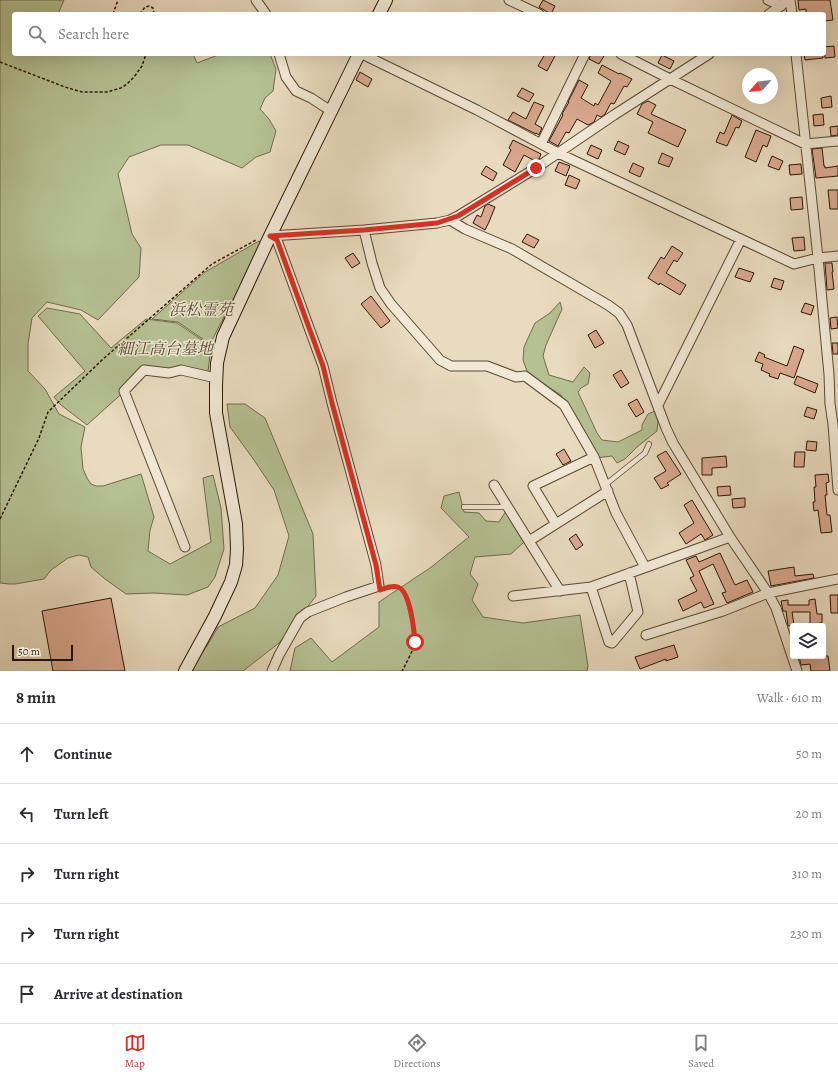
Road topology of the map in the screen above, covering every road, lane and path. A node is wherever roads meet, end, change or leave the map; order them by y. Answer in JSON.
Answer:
{"nodes":[{"id":1,"x":118,"y":0,"type":"edge"},
{"id":2,"x":256,"y":0,"type":"edge"},
{"id":3,"x":386,"y":0,"type":"edge"},
{"id":4,"x":509,"y":0,"type":"edge"},
{"id":5,"x":768,"y":0,"type":"edge"},
{"id":6,"x":790,"y":0,"type":"edge"},
{"id":7,"x":783,"y":3,"type":"edge"},
{"id":8,"x":114,"y":12,"type":"edge"},
{"id":9,"x":141,"y":12,"type":"edge"},
{"id":10,"x":154,"y":12,"type":"edge"},
{"id":11,"x":265,"y":12,"type":"edge"},
{"id":12,"x":380,"y":12,"type":"edge"},
{"id":13,"x":535,"y":12,"type":"edge"},
{"id":14,"x":772,"y":12,"type":"edge"},
{"id":15,"x":792,"y":12,"type":"edge"},
{"id":16,"x":145,"y":56,"type":"edge"},
{"id":17,"x":280,"y":56,"type":"edge"},
{"id":18,"x":359,"y":56,"type":"edge"},
{"id":19,"x":364,"y":56,"type":"edge"},
{"id":20,"x":584,"y":56,"type":"edge"},
{"id":21,"x":625,"y":56,"type":"edge"},
{"id":22,"x":706,"y":56,"type":"edge"},
{"id":23,"x":796,"y":56,"type":"edge"},
{"id":24,"x":0,"y":62,"type":"edge"},
{"id":25,"x":670,"y":79,"type":"junction"},
{"id":26,"x":331,"y":111,"type":"junction"},
{"id":27,"x":838,"y":141,"type":"edge"},
{"id":28,"x":541,"y":144,"type":"junction"},
{"id":29,"x":805,"y":144,"type":"junction"},
{"id":30,"x":558,"y":153,"type":"junction"},
{"id":31,"x":450,"y":220,"type":"junction"},
{"id":32,"x":364,"y":230,"type":"junction"},
{"id":33,"x":270,"y":236,"type":"junction"},
{"id":34,"x":741,"y":239,"type":"junction"},
{"id":35,"x":838,"y":256,"type":"edge"},
{"id":36,"x":818,"y":258,"type":"junction"},
{"id":37,"x":216,"y":378,"type":"junction"},
{"id":38,"x":658,"y":405,"type":"junction"},
{"id":39,"x":649,"y":444,"type":"dead end"},
{"id":40,"x":594,"y":457,"type":"junction"},
{"id":41,"x":494,"y":485,"type":"dead end"},
{"id":42,"x":606,"y":488,"type":"junction"},
{"id":43,"x":838,"y":490,"type":"edge"},
{"id":44,"x":464,"y":507,"type":"dead end"},
{"id":45,"x":508,"y":507,"type":"junction"},
{"id":46,"x":0,"y":519,"type":"edge"},
{"id":47,"x":556,"y":524,"type":"junction"},
{"id":48,"x":730,"y":537,"type":"junction"},
{"id":49,"x":529,"y":541,"type":"junction"},
{"id":50,"x":185,"y":547,"type":"dead end"},
{"id":51,"x":645,"y":567,"type":"junction"},
{"id":52,"x":629,"y":573,"type":"junction"},
{"id":53,"x":838,"y":579,"type":"edge"},
{"id":54,"x":379,"y":586,"type":"junction"},
{"id":55,"x":591,"y":587,"type":"junction"},
{"id":56,"x":560,"y":591,"type":"junction"},
{"id":57,"x":768,"y":593,"type":"junction"},
{"id":58,"x":513,"y":596,"type":"dead end"},
{"id":59,"x":646,"y":635,"type":"dead end"},
{"id":60,"x":185,"y":671,"type":"edge"},
{"id":61,"x":272,"y":671,"type":"edge"},
{"id":62,"x":402,"y":671,"type":"edge"},
{"id":63,"x":797,"y":671,"type":"edge"}],
"edges":[{"from":1,"to":8,"type":"path"},
{"from":2,"to":11,"type":"street"},
{"from":3,"to":12,"type":"street"},
{"from":4,"to":13,"type":"street"},
{"from":5,"to":7,"type":"street"},
{"from":6,"to":15,"type":"street"},
{"from":7,"to":14,"type":"street"},
{"from":9,"to":10,"type":"path"},
{"from":16,"to":24,"type":"path"},
{"from":17,"to":26,"type":"street"},
{"from":18,"to":26,"type":"street"},
{"from":19,"to":28,"type":"street"},
{"from":20,"to":28,"type":"street"},
{"from":21,"to":25,"type":"street"},
{"from":22,"to":25,"type":"street"},
{"from":23,"to":29,"type":"street"},
{"from":25,"to":29,"type":"street"},
{"from":25,"to":30,"type":"street"},
{"from":26,"to":33,"type":"street"},
{"from":27,"to":29,"type":"street"},
{"from":28,"to":30,"type":"street"},
{"from":29,"to":36,"type":"street"},
{"from":30,"to":31,"type":"street"},
{"from":30,"to":34,"type":"street"},
{"from":31,"to":32,"type":"street"},
{"from":31,"to":38,"type":"street"},
{"from":32,"to":33,"type":"street"},
{"from":32,"to":40,"type":"street"},
{"from":33,"to":37,"type":"street"},
{"from":33,"to":46,"type":"path"},
{"from":33,"to":54,"type":"street"},
{"from":34,"to":36,"type":"street"},
{"from":34,"to":38,"type":"street"},
{"from":35,"to":36,"type":"street"},
{"from":36,"to":43,"type":"street"},
{"from":37,"to":50,"type":"street"},
{"from":37,"to":60,"type":"street"},
{"from":38,"to":48,"type":"street"},
{"from":39,"to":42,"type":"lane"},
{"from":40,"to":42,"type":"street"},
{"from":40,"to":47,"type":"street"},
{"from":41,"to":45,"type":"street"},
{"from":42,"to":47,"type":"street"},
{"from":42,"to":51,"type":"street"},
{"from":44,"to":45,"type":"lane"},
{"from":45,"to":49,"type":"street"},
{"from":47,"to":49,"type":"street"},
{"from":48,"to":51,"type":"street"},
{"from":48,"to":57,"type":"street"},
{"from":49,"to":56,"type":"street"},
{"from":51,"to":52,"type":"street"},
{"from":52,"to":55,"type":"street"},
{"from":52,"to":55,"type":"street"},
{"from":53,"to":57,"type":"street"},
{"from":54,"to":61,"type":"street"},
{"from":54,"to":62,"type":"path"},
{"from":55,"to":56,"type":"street"},
{"from":56,"to":58,"type":"street"},
{"from":57,"to":59,"type":"street"},
{"from":57,"to":63,"type":"street"}]}
